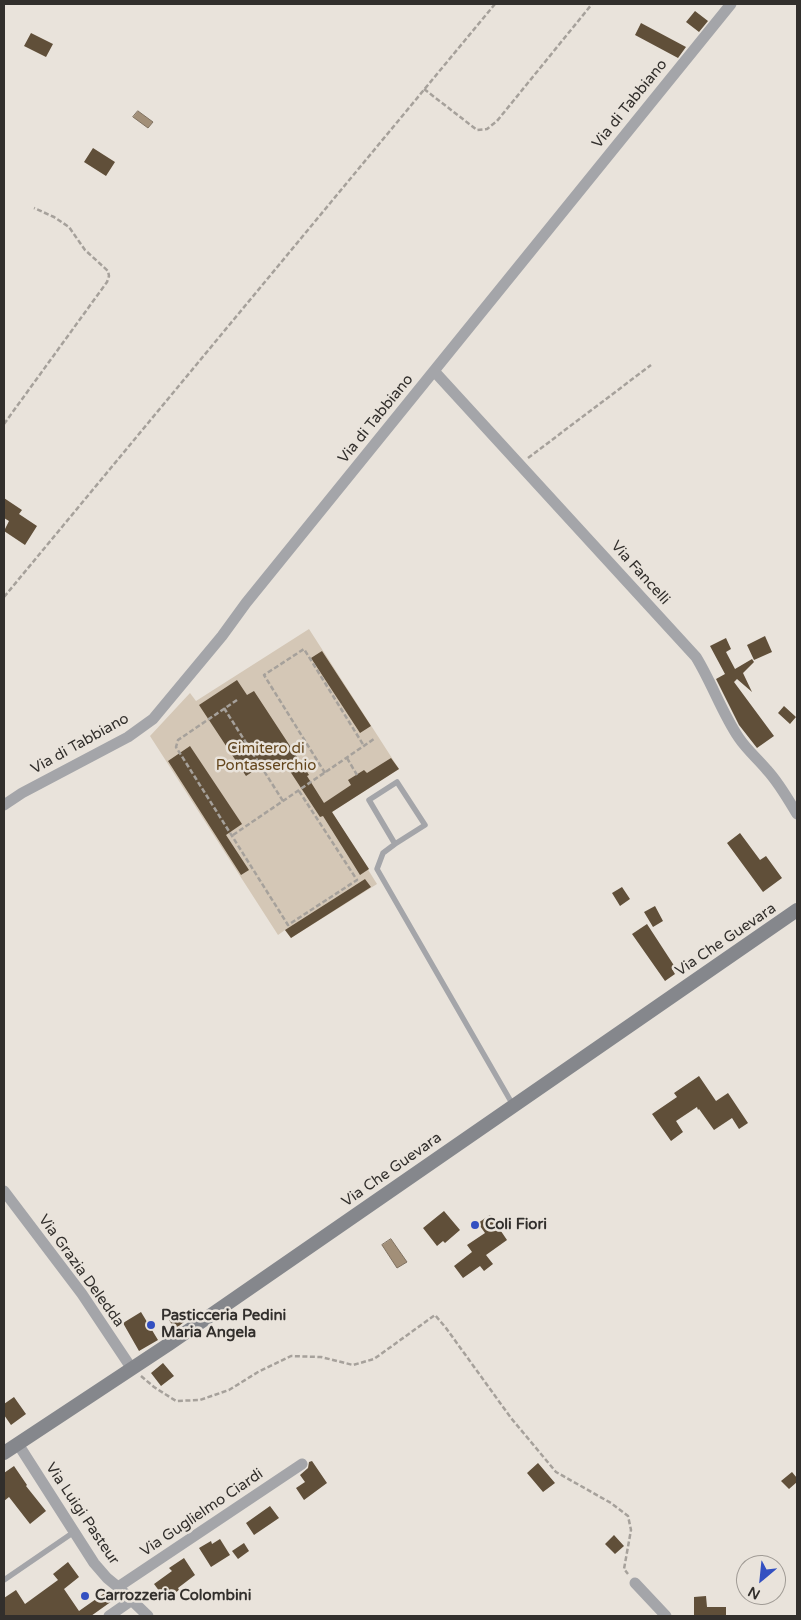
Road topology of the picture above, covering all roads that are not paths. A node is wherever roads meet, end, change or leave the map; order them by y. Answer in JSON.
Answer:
{"nodes":[{"id":1,"x":731,"y":4,"type":"edge"},
{"id":2,"x":434,"y":371,"type":"junction"},
{"id":3,"x":4,"y":805,"type":"edge"},
{"id":4,"x":797,"y":814,"type":"edge"},
{"id":5,"x":395,"y":844,"type":"junction"},
{"id":6,"x":797,"y":910,"type":"edge"},
{"id":7,"x":513,"y":1105,"type":"junction"},
{"id":8,"x":4,"y":1191,"type":"edge"},
{"id":9,"x":132,"y":1369,"type":"junction"},
{"id":10,"x":18,"y":1444,"type":"junction"},
{"id":11,"x":4,"y":1453,"type":"edge"},
{"id":12,"x":302,"y":1464,"type":"dead end"},
{"id":13,"x":74,"y":1532,"type":"junction"},
{"id":14,"x":4,"y":1580,"type":"edge"},
{"id":15,"x":635,"y":1583,"type":"road end"},
{"id":16,"x":118,"y":1587,"type":"junction"},
{"id":17,"x":132,"y":1600,"type":"junction"},
{"id":18,"x":109,"y":1616,"type":"edge"},
{"id":19,"x":148,"y":1616,"type":"edge"},
{"id":20,"x":666,"y":1616,"type":"edge"}],
"edges":[{"from":1,"to":2,"type":"street","name":"Via di Tabbiano"},
{"from":2,"to":3,"type":"street","name":"Via di Tabbiano"},
{"from":2,"to":4,"type":"street","name":"Via Fancelli"},
{"from":5,"to":5,"type":"lane"},
{"from":5,"to":7,"type":"lane"},
{"from":6,"to":7,"type":"main road","name":"Via Che Guevara"},
{"from":7,"to":9,"type":"main road","name":"Via Che Guevara"},
{"from":8,"to":9,"type":"street","name":"Via Grazia Deledda"},
{"from":9,"to":10,"type":"main road","name":"Via Che Guevara"},
{"from":10,"to":11,"type":"main road","name":"Via Che Guevara"},
{"from":10,"to":13,"type":"street","name":"Via Luigi Pasteur"},
{"from":12,"to":16,"type":"street","name":"Via Guglielmo Ciardi"},
{"from":13,"to":14,"type":"lane"},
{"from":13,"to":16,"type":"street","name":"Via Luigi Pasteur"},
{"from":15,"to":20,"type":"street"},
{"from":16,"to":17,"type":"street","name":"Via Luigi Pasteur"},
{"from":17,"to":18,"type":"street"},
{"from":17,"to":19,"type":"street","name":"Via Luigi Pasteur"}]}
